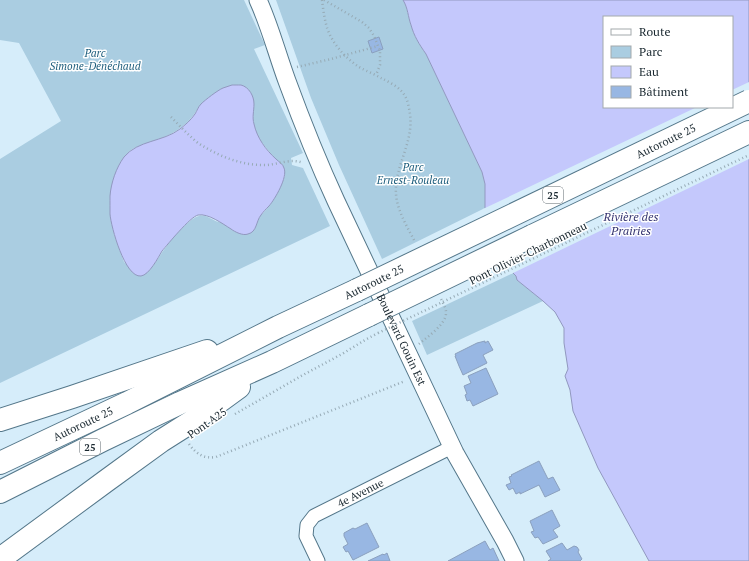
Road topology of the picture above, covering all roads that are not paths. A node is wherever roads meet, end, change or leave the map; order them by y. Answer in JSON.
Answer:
{"nodes":[{"id":1,"x":258,"y":0,"type":"edge"},
{"id":2,"x":749,"y":101,"type":"edge"},
{"id":3,"x":749,"y":132,"type":"edge"},
{"id":4,"x":278,"y":327,"type":"junction"},
{"id":5,"x":272,"y":362,"type":"junction"},
{"id":6,"x":0,"y":420,"type":"edge"},
{"id":7,"x":452,"y":447,"type":"junction"},
{"id":8,"x":0,"y":463,"type":"edge"},
{"id":9,"x":0,"y":492,"type":"edge"},
{"id":10,"x":0,"y":559,"type":"edge"},
{"id":11,"x":318,"y":561,"type":"edge"},
{"id":12,"x":515,"y":561,"type":"edge"}],
"edges":[{"from":1,"to":7,"type":"street","name":"Boulevard Gouin Est"},
{"from":2,"to":4,"type":"highway","name":"Autoroute 25","number":"25","bridge":true},
{"from":3,"to":5,"type":"highway","name":"Autoroute 25","number":"25","bridge":true},
{"from":4,"to":6,"type":"highway"},
{"from":4,"to":8,"type":"highway","name":"Autoroute 25","number":"25"},
{"from":5,"to":9,"type":"highway","name":"Autoroute 25","number":"25"},
{"from":5,"to":10,"type":"highway"},
{"from":7,"to":11,"type":"street","name":"4e Avenue"},
{"from":7,"to":12,"type":"street","name":"Boulevard Gouin Est"}]}
